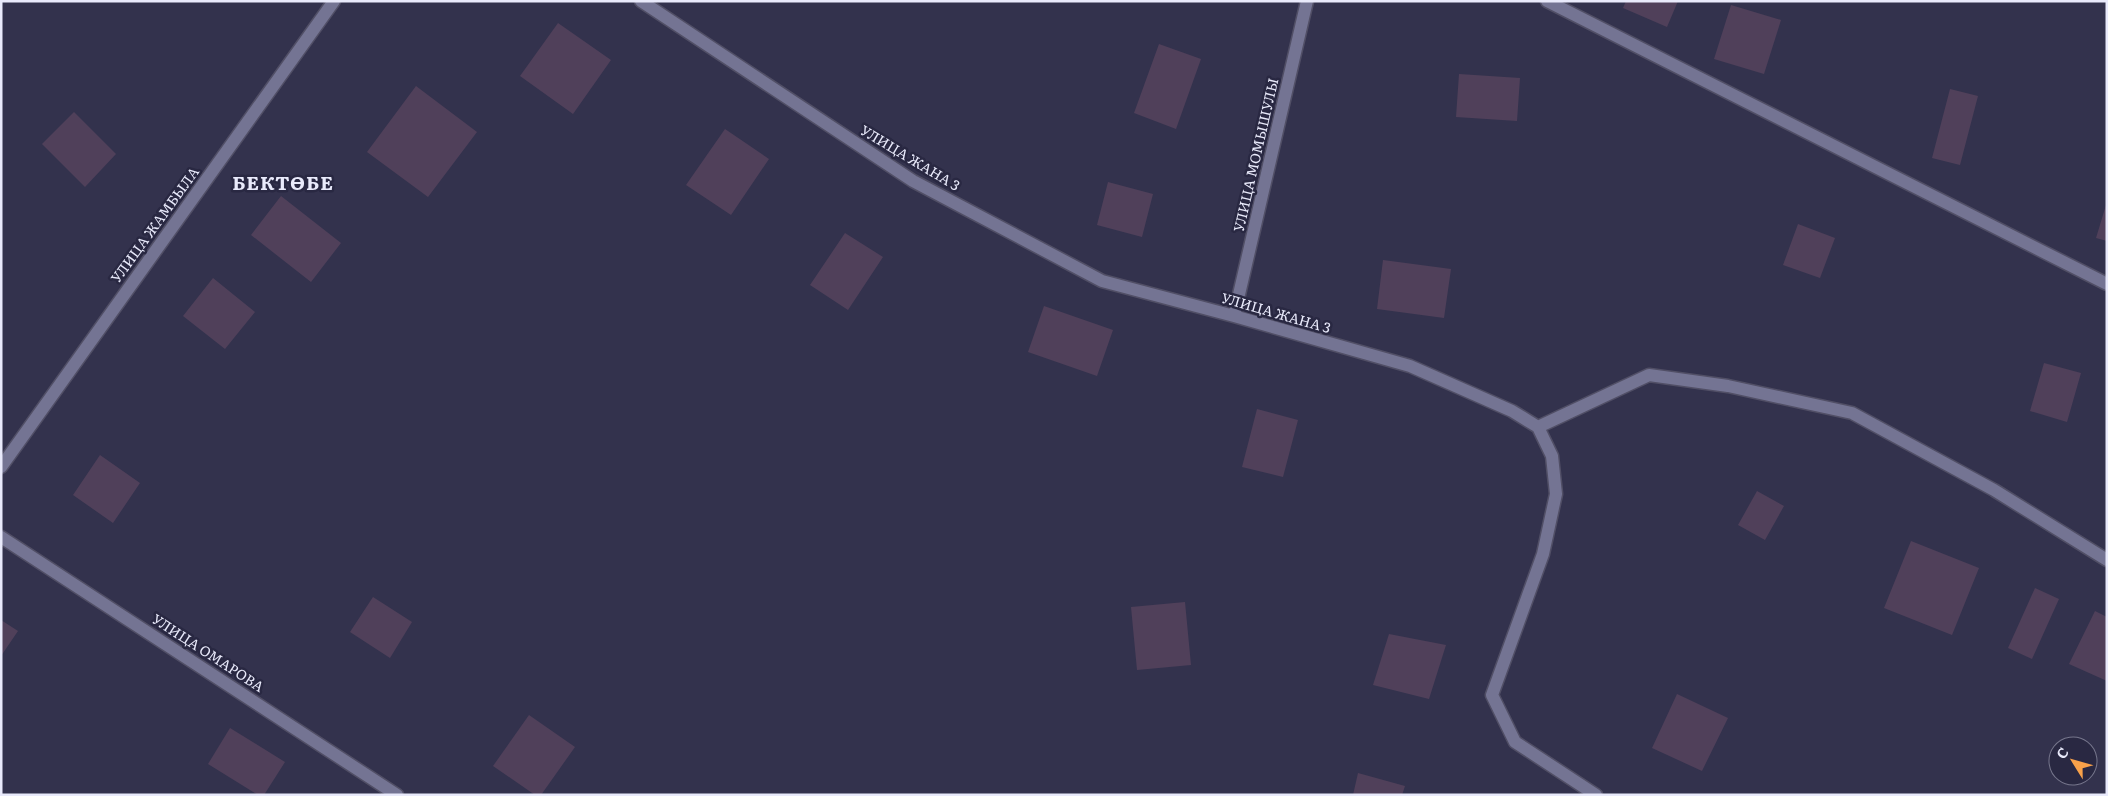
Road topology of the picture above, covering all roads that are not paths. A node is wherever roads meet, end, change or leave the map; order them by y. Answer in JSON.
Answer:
{"nodes":[{"id":1,"x":334,"y":1,"type":"edge"},
{"id":2,"x":641,"y":1,"type":"edge"},
{"id":3,"x":1307,"y":1,"type":"edge"},
{"id":4,"x":1547,"y":1,"type":"edge"},
{"id":5,"x":2107,"y":284,"type":"edge"},
{"id":6,"x":1234,"y":316,"type":"junction"},
{"id":7,"x":1538,"y":427,"type":"junction"},
{"id":8,"x":1,"y":467,"type":"edge"},
{"id":9,"x":1,"y":537,"type":"edge"},
{"id":10,"x":2107,"y":560,"type":"edge"},
{"id":11,"x":397,"y":795,"type":"edge"},
{"id":12,"x":1596,"y":795,"type":"edge"}],
"edges":[{"from":1,"to":8,"type":"street","name":"УЛИЦА ЖАМБЫЛА"},
{"from":2,"to":6,"type":"street","name":"УЛИЦА ЖАНА 3"},
{"from":3,"to":6,"type":"street","name":"УЛИЦА МОМЫШУЛЫ"},
{"from":4,"to":5,"type":"street"},
{"from":6,"to":7,"type":"street","name":"УЛИЦА ЖАНА 3"},
{"from":7,"to":10,"type":"street"},
{"from":7,"to":12,"type":"street"},
{"from":9,"to":11,"type":"street","name":"УЛИЦА ОМАРОВА"}]}
